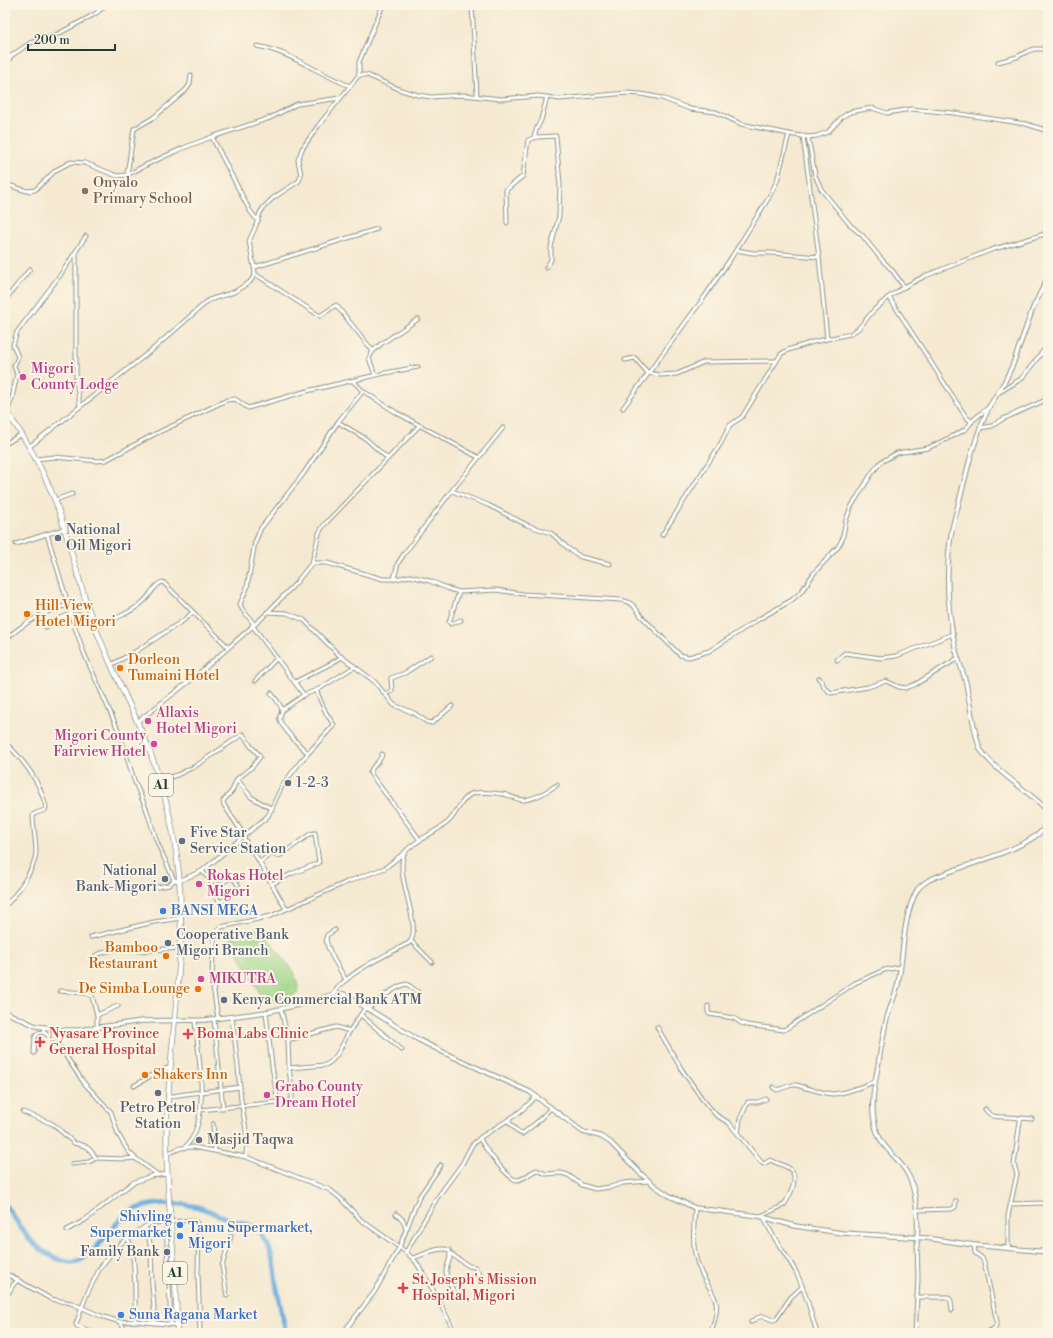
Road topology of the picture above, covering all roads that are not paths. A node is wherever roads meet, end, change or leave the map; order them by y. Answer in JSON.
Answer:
{"nodes":[{"id":1,"x":106,"y":5,"type":"edge"},
{"id":2,"x":383,"y":5,"type":"edge"},
{"id":3,"x":472,"y":5,"type":"edge"},
{"id":4,"x":257,"y":46,"type":"dead end"},
{"id":5,"x":1048,"y":49,"type":"edge"},
{"id":6,"x":998,"y":62,"type":"dead end"},
{"id":7,"x":5,"y":67,"type":"edge"},
{"id":8,"x":191,"y":75,"type":"dead end"},
{"id":9,"x":359,"y":75,"type":"junction"},
{"id":10,"x":350,"y":86,"type":"junction"},
{"id":11,"x":477,"y":96,"type":"junction"},
{"id":12,"x":547,"y":97,"type":"junction"},
{"id":13,"x":341,"y":98,"type":"junction"},
{"id":14,"x":1048,"y":131,"type":"edge"},
{"id":15,"x":790,"y":134,"type":"junction"},
{"id":16,"x":803,"y":136,"type":"junction"},
{"id":17,"x":212,"y":137,"type":"junction"},
{"id":18,"x":534,"y":137,"type":"junction"},
{"id":19,"x":808,"y":137,"type":"junction"},
{"id":20,"x":127,"y":175,"type":"junction"},
{"id":21,"x":5,"y":184,"type":"edge"},
{"id":22,"x":258,"y":221,"type":"junction"},
{"id":23,"x":507,"y":223,"type":"dead end"},
{"id":24,"x":376,"y":229,"type":"dead end"},
{"id":25,"x":1048,"y":233,"type":"edge"},
{"id":26,"x":86,"y":236,"type":"dead end"},
{"id":27,"x":736,"y":250,"type":"junction"},
{"id":28,"x":76,"y":251,"type":"junction"},
{"id":29,"x":819,"y":257,"type":"junction"},
{"id":30,"x":255,"y":266,"type":"junction"},
{"id":31,"x":546,"y":268,"type":"dead end"},
{"id":32,"x":30,"y":269,"type":"dead end"},
{"id":33,"x":255,"y":274,"type":"junction"},
{"id":34,"x":1048,"y":277,"type":"edge"},
{"id":35,"x":904,"y":287,"type":"junction"},
{"id":36,"x":889,"y":297,"type":"junction"},
{"id":37,"x":5,"y":300,"type":"edge"},
{"id":38,"x":418,"y":319,"type":"dead end"},
{"id":39,"x":827,"y":339,"type":"junction"},
{"id":40,"x":1048,"y":346,"type":"edge"},
{"id":41,"x":372,"y":351,"type":"junction"},
{"id":42,"x":625,"y":360,"type":"dead end"},
{"id":43,"x":776,"y":361,"type":"junction"},
{"id":44,"x":418,"y":367,"type":"dead end"},
{"id":45,"x":648,"y":373,"type":"junction"},
{"id":46,"x":375,"y":375,"type":"junction"},
{"id":47,"x":353,"y":381,"type":"junction"},
{"id":48,"x":363,"y":390,"type":"junction"},
{"id":49,"x":998,"y":393,"type":"junction"},
{"id":50,"x":1048,"y":399,"type":"edge"},
{"id":51,"x":80,"y":406,"type":"junction"},
{"id":52,"x":989,"y":407,"type":"junction"},
{"id":53,"x":623,"y":408,"type":"dead end"},
{"id":54,"x":6,"y":411,"type":"edge"},
{"id":55,"x":338,"y":422,"type":"junction"},
{"id":56,"x":972,"y":422,"type":"junction"},
{"id":57,"x":419,"y":426,"type":"junction"},
{"id":58,"x":502,"y":428,"type":"dead end"},
{"id":59,"x":980,"y":428,"type":"junction"},
{"id":60,"x":22,"y":434,"type":"junction"},
{"id":61,"x":5,"y":444,"type":"edge"},
{"id":62,"x":29,"y":446,"type":"junction"},
{"id":63,"x":478,"y":457,"type":"junction"},
{"id":64,"x":387,"y":458,"type":"junction"},
{"id":65,"x":36,"y":459,"type":"junction"},
{"id":66,"x":452,"y":491,"type":"junction"},
{"id":67,"x":72,"y":494,"type":"dead end"},
{"id":68,"x":56,"y":502,"type":"junction"},
{"id":69,"x":64,"y":529,"type":"junction"},
{"id":70,"x":47,"y":534,"type":"junction"},
{"id":71,"x":662,"y":535,"type":"dead end"},
{"id":72,"x":16,"y":544,"type":"dead end"},
{"id":73,"x":312,"y":563,"type":"junction"},
{"id":74,"x":610,"y":564,"type":"dead end"},
{"id":75,"x":394,"y":579,"type":"junction"},
{"id":76,"x":459,"y":592,"type":"junction"},
{"id":77,"x":68,"y":604,"type":"junction"},
{"id":78,"x":193,"y":612,"type":"junction"},
{"id":79,"x":267,"y":612,"type":"junction"},
{"id":80,"x":71,"y":615,"type":"junction"},
{"id":81,"x":92,"y":620,"type":"junction"},
{"id":82,"x":461,"y":620,"type":"dead end"},
{"id":83,"x":253,"y":625,"type":"junction"},
{"id":84,"x":46,"y":627,"type":"dead end"},
{"id":85,"x":95,"y":627,"type":"junction"},
{"id":86,"x":953,"y":634,"type":"junction"},
{"id":87,"x":5,"y":640,"type":"edge"},
{"id":88,"x":228,"y":647,"type":"junction"},
{"id":89,"x":432,"y":656,"type":"dead end"},
{"id":90,"x":342,"y":657,"type":"junction"},
{"id":91,"x":277,"y":658,"type":"junction"},
{"id":92,"x":958,"y":658,"type":"junction"},
{"id":93,"x":837,"y":660,"type":"dead end"},
{"id":94,"x":111,"y":665,"type":"junction"},
{"id":95,"x":354,"y":667,"type":"junction"},
{"id":96,"x":819,"y":678,"type":"dead end"},
{"id":97,"x":255,"y":681,"type":"dead end"},
{"id":98,"x":295,"y":682,"type":"junction"},
{"id":99,"x":316,"y":690,"type":"junction"},
{"id":100,"x":271,"y":692,"type":"dead end"},
{"id":101,"x":385,"y":694,"type":"junction"},
{"id":102,"x":304,"y":695,"type":"junction"},
{"id":103,"x":452,"y":706,"type":"dead end"},
{"id":104,"x":282,"y":710,"type":"junction"},
{"id":105,"x":137,"y":722,"type":"junction"},
{"id":106,"x":5,"y":742,"type":"edge"},
{"id":107,"x":308,"y":753,"type":"junction"},
{"id":108,"x":382,"y":754,"type":"dead end"},
{"id":109,"x":237,"y":779,"type":"junction"},
{"id":110,"x":160,"y":780,"type":"junction"},
{"id":111,"x":557,"y":785,"type":"dead end"},
{"id":112,"x":1048,"y":800,"type":"edge"},
{"id":113,"x":1043,"y":806,"type":"junction"},
{"id":114,"x":272,"y":809,"type":"junction"},
{"id":115,"x":1048,"y":814,"type":"edge"},
{"id":116,"x":1048,"y":824,"type":"edge"},
{"id":117,"x":243,"y":836,"type":"junction"},
{"id":118,"x":420,"y":840,"type":"junction"},
{"id":119,"x":405,"y":853,"type":"junction"},
{"id":120,"x":260,"y":862,"type":"junction"},
{"id":121,"x":202,"y":871,"type":"junction"},
{"id":122,"x":174,"y":880,"type":"junction"},
{"id":123,"x":124,"y":881,"type":"dead end"},
{"id":124,"x":179,"y":881,"type":"junction"},
{"id":125,"x":272,"y":884,"type":"junction"},
{"id":126,"x":238,"y":885,"type":"dead end"},
{"id":127,"x":214,"y":888,"type":"junction"},
{"id":128,"x":225,"y":900,"type":"dead end"},
{"id":129,"x":5,"y":906,"type":"edge"},
{"id":130,"x":286,"y":909,"type":"junction"},
{"id":131,"x":181,"y":918,"type":"junction"},
{"id":132,"x":335,"y":930,"type":"dead end"},
{"id":133,"x":90,"y":937,"type":"dead end"},
{"id":134,"x":411,"y":941,"type":"junction"},
{"id":135,"x":180,"y":950,"type":"junction"},
{"id":136,"x":213,"y":950,"type":"junction"},
{"id":137,"x":96,"y":955,"type":"dead end"},
{"id":138,"x":432,"y":962,"type":"dead end"},
{"id":139,"x":900,"y":967,"type":"junction"},
{"id":140,"x":346,"y":980,"type":"junction"},
{"id":141,"x":60,"y":991,"type":"dead end"},
{"id":142,"x":419,"y":993,"type":"dead end"},
{"id":143,"x":333,"y":994,"type":"junction"},
{"id":144,"x":118,"y":1006,"type":"dead end"},
{"id":145,"x":708,"y":1006,"type":"dead end"},
{"id":146,"x":366,"y":1008,"type":"junction"},
{"id":147,"x":281,"y":1010,"type":"junction"},
{"id":148,"x":5,"y":1012,"type":"edge"},
{"id":149,"x":266,"y":1012,"type":"junction"},
{"id":150,"x":97,"y":1014,"type":"junction"},
{"id":151,"x":361,"y":1015,"type":"junction"},
{"id":152,"x":232,"y":1017,"type":"junction"},
{"id":153,"x":216,"y":1019,"type":"junction"},
{"id":154,"x":175,"y":1020,"type":"junction"},
{"id":155,"x":195,"y":1021,"type":"junction"},
{"id":156,"x":657,"y":1027,"type":"dead end"},
{"id":157,"x":97,"y":1028,"type":"junction"},
{"id":158,"x":44,"y":1030,"type":"junction"},
{"id":159,"x":350,"y":1031,"type":"junction"},
{"id":160,"x":287,"y":1033,"type":"junction"},
{"id":161,"x":268,"y":1034,"type":"junction"},
{"id":162,"x":234,"y":1037,"type":"junction"},
{"id":163,"x":288,"y":1040,"type":"junction"},
{"id":164,"x":402,"y":1050,"type":"dead end"},
{"id":165,"x":34,"y":1053,"type":"dead end"},
{"id":166,"x":170,"y":1067,"type":"junction"},
{"id":167,"x":289,"y":1068,"type":"junction"},
{"id":168,"x":876,"y":1080,"type":"junction"},
{"id":169,"x":134,"y":1086,"type":"dead end"},
{"id":170,"x":240,"y":1087,"type":"junction"},
{"id":171,"x":773,"y":1087,"type":"dead end"},
{"id":172,"x":222,"y":1089,"type":"junction"},
{"id":173,"x":202,"y":1092,"type":"junction"},
{"id":174,"x":536,"y":1096,"type":"junction"},
{"id":175,"x":168,"y":1097,"type":"junction"},
{"id":176,"x":766,"y":1099,"type":"dead end"},
{"id":177,"x":278,"y":1102,"type":"junction"},
{"id":178,"x":242,"y":1106,"type":"junction"},
{"id":179,"x":223,"y":1108,"type":"junction"},
{"id":180,"x":551,"y":1108,"type":"junction"},
{"id":181,"x":985,"y":1109,"type":"dead end"},
{"id":182,"x":200,"y":1110,"type":"junction"},
{"id":183,"x":23,"y":1112,"type":"dead end"},
{"id":184,"x":1021,"y":1119,"type":"junction"},
{"id":185,"x":1032,"y":1119,"type":"dead end"},
{"id":186,"x":508,"y":1121,"type":"junction"},
{"id":187,"x":213,"y":1124,"type":"dead end"},
{"id":188,"x":738,"y":1134,"type":"junction"},
{"id":189,"x":481,"y":1137,"type":"junction"},
{"id":190,"x":185,"y":1147,"type":"junction"},
{"id":191,"x":215,"y":1150,"type":"junction"},
{"id":192,"x":166,"y":1154,"type":"junction"},
{"id":193,"x":246,"y":1157,"type":"junction"},
{"id":194,"x":96,"y":1158,"type":"junction"},
{"id":195,"x":135,"y":1158,"type":"junction"},
{"id":196,"x":72,"y":1164,"type":"dead end"},
{"id":197,"x":440,"y":1165,"type":"dead end"},
{"id":198,"x":167,"y":1174,"type":"junction"},
{"id":199,"x":158,"y":1175,"type":"junction"},
{"id":200,"x":649,"y":1181,"type":"junction"},
{"id":201,"x":956,"y":1201,"type":"dead end"},
{"id":202,"x":1044,"y":1203,"type":"dead end"},
{"id":203,"x":1010,"y":1204,"type":"junction"},
{"id":204,"x":695,"y":1208,"type":"junction"},
{"id":205,"x":916,"y":1210,"type":"junction"},
{"id":206,"x":396,"y":1214,"type":"dead end"},
{"id":207,"x":762,"y":1217,"type":"junction"},
{"id":208,"x":410,"y":1219,"type":"junction"},
{"id":209,"x":403,"y":1220,"type":"junction"},
{"id":210,"x":169,"y":1222,"type":"junction"},
{"id":211,"x":144,"y":1227,"type":"junction"},
{"id":212,"x":406,"y":1229,"type":"junction"},
{"id":213,"x":68,"y":1230,"type":"dead end"},
{"id":214,"x":231,"y":1236,"type":"dead end"},
{"id":215,"x":127,"y":1238,"type":"junction"},
{"id":216,"x":917,"y":1238,"type":"junction"},
{"id":217,"x":974,"y":1245,"type":"junction"},
{"id":218,"x":399,"y":1248,"type":"junction"},
{"id":219,"x":1008,"y":1248,"type":"junction"},
{"id":220,"x":406,"y":1252,"type":"junction"},
{"id":221,"x":1048,"y":1252,"type":"edge"},
{"id":222,"x":451,"y":1254,"type":"junction"},
{"id":223,"x":413,"y":1258,"type":"junction"},
{"id":224,"x":5,"y":1273,"type":"edge"},
{"id":225,"x":480,"y":1276,"type":"dead end"},
{"id":226,"x":18,"y":1280,"type":"junction"},
{"id":227,"x":802,"y":1287,"type":"junction"},
{"id":228,"x":462,"y":1293,"type":"dead end"},
{"id":229,"x":227,"y":1296,"type":"dead end"},
{"id":230,"x":917,"y":1297,"type":"junction"},
{"id":231,"x":5,"y":1299,"type":"edge"},
{"id":232,"x":82,"y":1308,"type":"junction"},
{"id":233,"x":952,"y":1310,"type":"dead end"},
{"id":234,"x":135,"y":1321,"type":"junction"},
{"id":235,"x":120,"y":1322,"type":"junction"},
{"id":236,"x":751,"y":1322,"type":"dead end"},
{"id":237,"x":154,"y":1323,"type":"junction"},
{"id":238,"x":171,"y":1324,"type":"junction"},
{"id":239,"x":177,"y":1325,"type":"junction"},
{"id":240,"x":123,"y":1328,"type":"junction"},
{"id":241,"x":120,"y":1332,"type":"edge"},
{"id":242,"x":96,"y":1333,"type":"edge"},
{"id":243,"x":127,"y":1333,"type":"edge"},
{"id":244,"x":177,"y":1333,"type":"edge"},
{"id":245,"x":200,"y":1333,"type":"edge"},
{"id":246,"x":343,"y":1333,"type":"edge"},
{"id":247,"x":454,"y":1333,"type":"edge"},
{"id":248,"x":710,"y":1333,"type":"edge"},
{"id":249,"x":817,"y":1333,"type":"edge"},
{"id":250,"x":915,"y":1333,"type":"edge"},
{"id":251,"x":986,"y":1333,"type":"edge"}],
"edges":[{"from":1,"to":7,"type":"street"},
{"from":2,"to":9,"type":"street"},
{"from":3,"to":11,"type":"street"},
{"from":4,"to":10,"type":"street"},
{"from":5,"to":6,"type":"street"},
{"from":8,"to":20,"type":"street"},
{"from":9,"to":10,"type":"street"},
{"from":9,"to":11,"type":"street"},
{"from":10,"to":13,"type":"street"},
{"from":11,"to":12,"type":"street"},
{"from":12,"to":15,"type":"street"},
{"from":12,"to":18,"type":"street"},
{"from":13,"to":17,"type":"street"},
{"from":13,"to":22,"type":"street"},
{"from":14,"to":19,"type":"street"},
{"from":15,"to":16,"type":"street"},
{"from":15,"to":27,"type":"street"},
{"from":16,"to":19,"type":"street"},
{"from":16,"to":29,"type":"street"},
{"from":17,"to":20,"type":"street"},
{"from":17,"to":22,"type":"street"},
{"from":18,"to":23,"type":"street"},
{"from":18,"to":31,"type":"street"},
{"from":19,"to":35,"type":"street"},
{"from":20,"to":21,"type":"street"},
{"from":22,"to":30,"type":"street"},
{"from":24,"to":30,"type":"street"},
{"from":25,"to":35,"type":"street"},
{"from":26,"to":28,"type":"street"},
{"from":27,"to":29,"type":"street"},
{"from":27,"to":45,"type":"street"},
{"from":28,"to":51,"type":"street"},
{"from":28,"to":54,"type":"street"},
{"from":29,"to":39,"type":"street"},
{"from":30,"to":33,"type":"street"},
{"from":32,"to":37,"type":"street"},
{"from":33,"to":41,"type":"street"},
{"from":33,"to":51,"type":"street"},
{"from":34,"to":49,"type":"street"},
{"from":35,"to":36,"type":"street"},
{"from":36,"to":39,"type":"street"},
{"from":36,"to":56,"type":"street"},
{"from":38,"to":41,"type":"street"},
{"from":39,"to":43,"type":"street"},
{"from":40,"to":49,"type":"street"},
{"from":41,"to":46,"type":"street"},
{"from":42,"to":45,"type":"street"},
{"from":43,"to":45,"type":"street"},
{"from":43,"to":71,"type":"street"},
{"from":44,"to":46,"type":"street"},
{"from":45,"to":53,"type":"street"},
{"from":46,"to":47,"type":"street"},
{"from":47,"to":48,"type":"street"},
{"from":47,"to":65,"type":"street"},
{"from":48,"to":55,"type":"street"},
{"from":48,"to":57,"type":"street"},
{"from":49,"to":52,"type":"street"},
{"from":50,"to":59,"type":"street"},
{"from":51,"to":62,"type":"street"},
{"from":52,"to":56,"type":"street"},
{"from":52,"to":59,"type":"street"},
{"from":54,"to":60,"type":"highway","number":"A1"},
{"from":55,"to":64,"type":"street"},
{"from":55,"to":83,"type":"street"},
{"from":56,"to":76,"type":"street"},
{"from":57,"to":63,"type":"street"},
{"from":57,"to":64,"type":"street"},
{"from":58,"to":63,"type":"street"},
{"from":59,"to":86,"type":"street"},
{"from":60,"to":61,"type":"street"},
{"from":60,"to":62,"type":"highway","number":"A1"},
{"from":62,"to":65,"type":"highway","number":"A1"},
{"from":63,"to":66,"type":"street"},
{"from":64,"to":73,"type":"street"},
{"from":65,"to":68,"type":"highway","number":"A1"},
{"from":66,"to":74,"type":"street"},
{"from":66,"to":75,"type":"street"},
{"from":67,"to":68,"type":"street"},
{"from":68,"to":69,"type":"highway","number":"A1"},
{"from":69,"to":70,"type":"street"},
{"from":69,"to":81,"type":"highway","number":"A1"},
{"from":70,"to":72,"type":"street"},
{"from":70,"to":77,"type":"street"},
{"from":73,"to":75,"type":"street"},
{"from":73,"to":79,"type":"street"},
{"from":75,"to":76,"type":"street"},
{"from":76,"to":82,"type":"street"},
{"from":77,"to":80,"type":"street"},
{"from":77,"to":87,"type":"street"},
{"from":78,"to":85,"type":"street"},
{"from":78,"to":88,"type":"street"},
{"from":78,"to":94,"type":"street"},
{"from":79,"to":83,"type":"street"},
{"from":79,"to":90,"type":"street"},
{"from":80,"to":81,"type":"street"},
{"from":80,"to":84,"type":"street"},
{"from":80,"to":122,"type":"street"},
{"from":81,"to":85,"type":"highway","number":"A1"},
{"from":83,"to":88,"type":"street"},
{"from":83,"to":91,"type":"street"},
{"from":85,"to":94,"type":"highway","number":"A1"},
{"from":86,"to":92,"type":"street"},
{"from":86,"to":93,"type":"street"},
{"from":88,"to":105,"type":"street"},
{"from":89,"to":101,"type":"street"},
{"from":90,"to":95,"type":"street"},
{"from":90,"to":98,"type":"street"},
{"from":91,"to":97,"type":"street"},
{"from":91,"to":98,"type":"street"},
{"from":92,"to":96,"type":"street"},
{"from":92,"to":113,"type":"street"},
{"from":94,"to":105,"type":"highway","number":"A1"},
{"from":95,"to":99,"type":"street"},
{"from":95,"to":101,"type":"street"},
{"from":98,"to":102,"type":"street"},
{"from":99,"to":102,"type":"street"},
{"from":99,"to":107,"type":"street"},
{"from":100,"to":104,"type":"street"},
{"from":101,"to":103,"type":"street"},
{"from":102,"to":104,"type":"street"},
{"from":104,"to":107,"type":"street"},
{"from":105,"to":110,"type":"highway","number":"A1"},
{"from":106,"to":129,"type":"street"},
{"from":107,"to":114,"type":"street"},
{"from":108,"to":118,"type":"street"},
{"from":109,"to":110,"type":"street"},
{"from":109,"to":114,"type":"street"},
{"from":109,"to":117,"type":"street"},
{"from":110,"to":124,"type":"highway","number":"A1"},
{"from":111,"to":118,"type":"street"},
{"from":112,"to":113,"type":"street"},
{"from":113,"to":115,"type":"street"},
{"from":114,"to":117,"type":"street"},
{"from":116,"to":139,"type":"street"},
{"from":117,"to":120,"type":"street"},
{"from":117,"to":121,"type":"street"},
{"from":118,"to":119,"type":"street"},
{"from":119,"to":130,"type":"street"},
{"from":119,"to":134,"type":"street"},
{"from":120,"to":125,"type":"street"},
{"from":120,"to":125,"type":"street"},
{"from":121,"to":124,"type":"street"},
{"from":121,"to":127,"type":"street"},
{"from":122,"to":123,"type":"street"},
{"from":122,"to":124,"type":"street"},
{"from":124,"to":131,"type":"highway","number":"A1"},
{"from":125,"to":130,"type":"street"},
{"from":126,"to":127,"type":"street"},
{"from":127,"to":128,"type":"street"},
{"from":130,"to":136,"type":"street"},
{"from":131,"to":133,"type":"street"},
{"from":131,"to":135,"type":"highway","number":"A1"},
{"from":132,"to":140,"type":"street"},
{"from":134,"to":138,"type":"street"},
{"from":134,"to":140,"type":"street"},
{"from":135,"to":136,"type":"street"},
{"from":135,"to":137,"type":"street"},
{"from":135,"to":154,"type":"highway","number":"A1"},
{"from":136,"to":153,"type":"street"},
{"from":139,"to":145,"type":"street"},
{"from":139,"to":168,"type":"street"},
{"from":140,"to":143,"type":"street"},
{"from":141,"to":150,"type":"street"},
{"from":142,"to":146,"type":"street"},
{"from":143,"to":146,"type":"street"},
{"from":143,"to":147,"type":"street"},
{"from":144,"to":150,"type":"street"},
{"from":146,"to":151,"type":"street"},
{"from":146,"to":174,"type":"street"},
{"from":147,"to":149,"type":"street"},
{"from":147,"to":160,"type":"street"},
{"from":148,"to":158,"type":"street"},
{"from":149,"to":152,"type":"street"},
{"from":149,"to":161,"type":"street"},
{"from":150,"to":157,"type":"street"},
{"from":151,"to":159,"type":"street"},
{"from":151,"to":164,"type":"street"},
{"from":152,"to":153,"type":"street"},
{"from":152,"to":162,"type":"street"},
{"from":153,"to":155,"type":"street"},
{"from":153,"to":172,"type":"street"},
{"from":154,"to":155,"type":"street"},
{"from":154,"to":157,"type":"street"},
{"from":154,"to":166,"type":"highway","number":"A1"},
{"from":155,"to":173,"type":"street"},
{"from":156,"to":188,"type":"street"},
{"from":157,"to":158,"type":"street"},
{"from":158,"to":165,"type":"street"},
{"from":158,"to":195,"type":"street"},
{"from":159,"to":163,"type":"street"},
{"from":159,"to":167,"type":"street"},
{"from":160,"to":161,"type":"street"},
{"from":160,"to":163,"type":"street"},
{"from":161,"to":162,"type":"street"},
{"from":161,"to":177,"type":"street"},
{"from":162,"to":170,"type":"street"},
{"from":163,"to":167,"type":"street"},
{"from":166,"to":169,"type":"street"},
{"from":166,"to":175,"type":"highway","number":"A1"},
{"from":167,"to":177,"type":"street"},
{"from":168,"to":171,"type":"street"},
{"from":168,"to":205,"type":"street"},
{"from":170,"to":172,"type":"street"},
{"from":170,"to":178,"type":"street"},
{"from":172,"to":173,"type":"street"},
{"from":172,"to":179,"type":"street"},
{"from":173,"to":175,"type":"street"},
{"from":173,"to":182,"type":"street"},
{"from":174,"to":180,"type":"street"},
{"from":174,"to":186,"type":"street"},
{"from":175,"to":192,"type":"highway","number":"A1"},
{"from":176,"to":188,"type":"street"},
{"from":177,"to":178,"type":"street"},
{"from":178,"to":179,"type":"street"},
{"from":178,"to":193,"type":"street"},
{"from":179,"to":182,"type":"street"},
{"from":180,"to":186,"type":"street"},
{"from":180,"to":200,"type":"street"},
{"from":181,"to":184,"type":"street"},
{"from":182,"to":190,"type":"street"},
{"from":183,"to":194,"type":"street"},
{"from":184,"to":185,"type":"street"},
{"from":184,"to":203,"type":"street"},
{"from":186,"to":189,"type":"street"},
{"from":187,"to":191,"type":"street"},
{"from":188,"to":207,"type":"street"},
{"from":189,"to":200,"type":"street"},
{"from":189,"to":220,"type":"street"},
{"from":190,"to":191,"type":"street"},
{"from":190,"to":192,"type":"street"},
{"from":191,"to":193,"type":"street"},
{"from":192,"to":198,"type":"highway","number":"A1"},
{"from":193,"to":218,"type":"street"},
{"from":194,"to":195,"type":"street"},
{"from":194,"to":196,"type":"street"},
{"from":195,"to":199,"type":"street"},
{"from":197,"to":208,"type":"street"},
{"from":198,"to":199,"type":"street"},
{"from":198,"to":210,"type":"highway","number":"A1"},
{"from":199,"to":213,"type":"street"},
{"from":200,"to":204,"type":"street"},
{"from":201,"to":205,"type":"street"},
{"from":202,"to":203,"type":"street"},
{"from":203,"to":219,"type":"street"},
{"from":204,"to":207,"type":"street"},
{"from":204,"to":248,"type":"street"},
{"from":205,"to":216,"type":"street"},
{"from":206,"to":209,"type":"street"},
{"from":207,"to":216,"type":"street"},
{"from":207,"to":227,"type":"street"},
{"from":208,"to":209,"type":"street"},
{"from":208,"to":212,"type":"street"},
{"from":209,"to":212,"type":"street"},
{"from":210,"to":211,"type":"street"},
{"from":210,"to":238,"type":"street"},
{"from":210,"to":239,"type":"highway","number":"A1"},
{"from":210,"to":245,"type":"street"},
{"from":211,"to":215,"type":"street"},
{"from":211,"to":237,"type":"street"},
{"from":212,"to":218,"type":"street"},
{"from":214,"to":229,"type":"street"},
{"from":215,"to":232,"type":"street"},
{"from":215,"to":234,"type":"street"},
{"from":216,"to":217,"type":"street"},
{"from":216,"to":230,"type":"street"},
{"from":217,"to":219,"type":"street"},
{"from":217,"to":251,"type":"street"},
{"from":218,"to":220,"type":"street"},
{"from":218,"to":246,"type":"street"},
{"from":219,"to":221,"type":"street"},
{"from":220,"to":223,"type":"street"},
{"from":222,"to":223,"type":"street"},
{"from":222,"to":225,"type":"street"},
{"from":222,"to":228,"type":"street"},
{"from":223,"to":247,"type":"street"},
{"from":224,"to":226,"type":"street"},
{"from":226,"to":231,"type":"street"},
{"from":226,"to":232,"type":"street"},
{"from":227,"to":236,"type":"street"},
{"from":227,"to":249,"type":"street"},
{"from":230,"to":233,"type":"street"},
{"from":230,"to":250,"type":"street"},
{"from":232,"to":235,"type":"street"},
{"from":232,"to":242,"type":"street"},
{"from":234,"to":235,"type":"street"},
{"from":234,"to":237,"type":"street"},
{"from":235,"to":240,"type":"street"},
{"from":237,"to":238,"type":"street"},
{"from":238,"to":239,"type":"street"},
{"from":239,"to":244,"type":"highway","number":"A1"},
{"from":240,"to":241,"type":"street"},
{"from":240,"to":243,"type":"street"}]}
